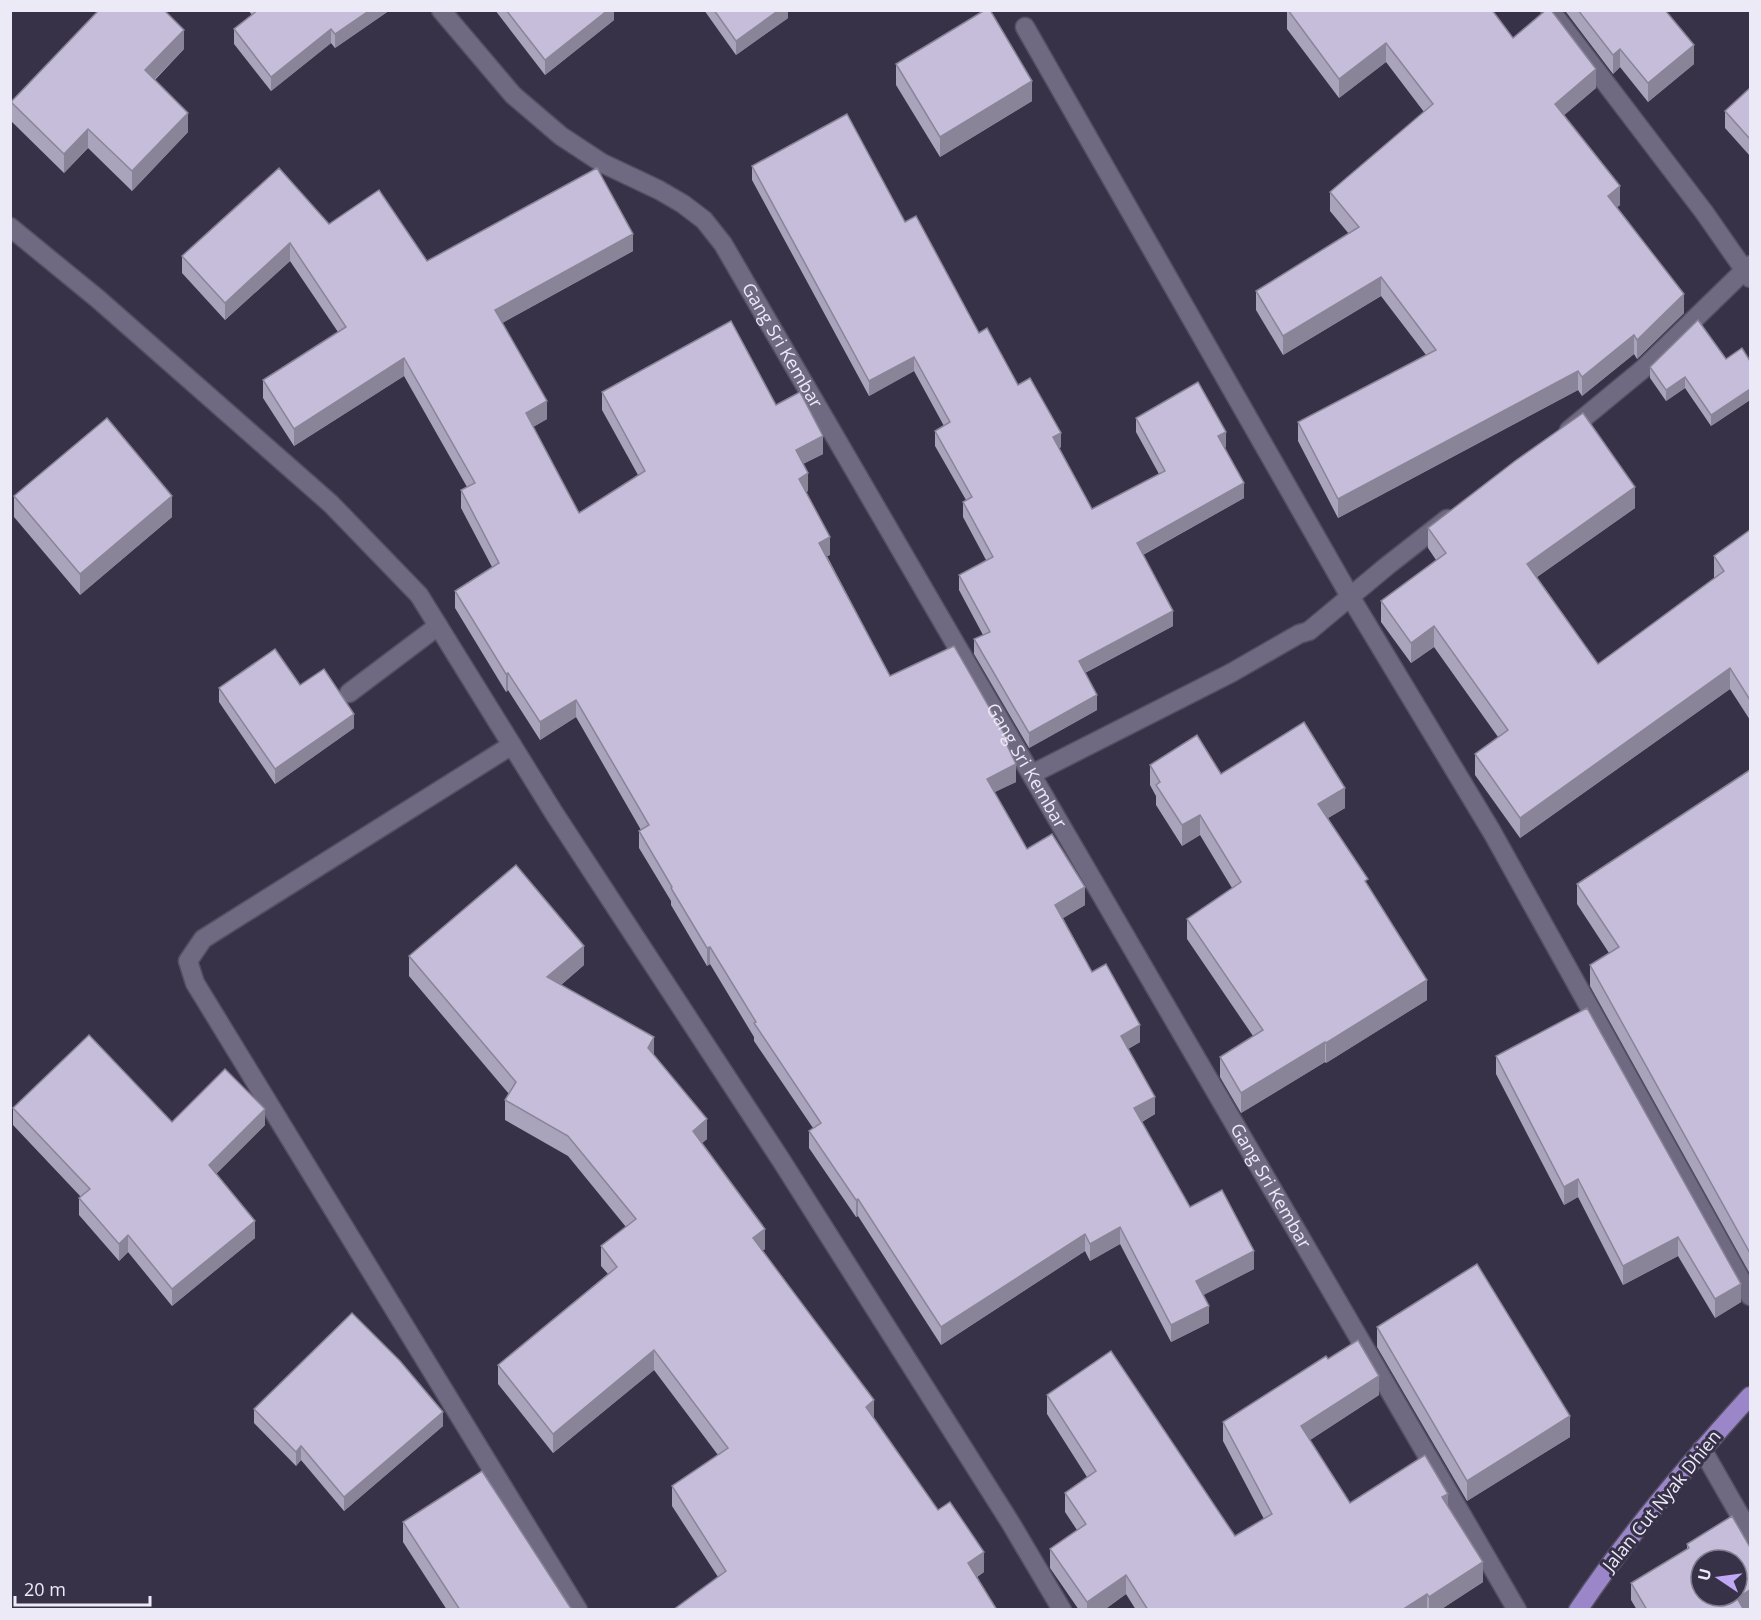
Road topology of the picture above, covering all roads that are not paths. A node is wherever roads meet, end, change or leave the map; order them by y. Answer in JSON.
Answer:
{"nodes":[{"id":1,"x":441,"y":10,"type":"edge"},
{"id":2,"x":1550,"y":10,"type":"edge"},
{"id":3,"x":1025,"y":27,"type":"dead end"},
{"id":4,"x":10,"y":227,"type":"edge"},
{"id":5,"x":1749,"y":271,"type":"edge"},
{"id":6,"x":1558,"y":438,"type":"edge"},
{"id":7,"x":1458,"y":510,"type":"edge"},
{"id":8,"x":1351,"y":598,"type":"junction"},
{"id":9,"x":438,"y":626,"type":"junction"},
{"id":10,"x":348,"y":693,"type":"dead end"},
{"id":11,"x":512,"y":745,"type":"junction"},
{"id":12,"x":1032,"y":774,"type":"junction"},
{"id":13,"x":1750,"y":1296,"type":"edge"},
{"id":14,"x":1750,"y":1396,"type":"edge"},
{"id":15,"x":1702,"y":1449,"type":"junction"},
{"id":16,"x":1750,"y":1533,"type":"edge"},
{"id":17,"x":578,"y":1610,"type":"edge"},
{"id":18,"x":1062,"y":1610,"type":"edge"},
{"id":19,"x":1517,"y":1610,"type":"edge"},
{"id":20,"x":1578,"y":1610,"type":"edge"}],
"edges":[{"from":1,"to":12,"type":"street","name":"Gang Sri Kembar"},
{"from":2,"to":5,"type":"street"},
{"from":3,"to":8,"type":"street"},
{"from":4,"to":9,"type":"street"},
{"from":5,"to":6,"type":"street"},
{"from":7,"to":8,"type":"street"},
{"from":8,"to":12,"type":"street"},
{"from":8,"to":13,"type":"street"},
{"from":9,"to":10,"type":"street"},
{"from":9,"to":11,"type":"street"},
{"from":11,"to":17,"type":"street"},
{"from":11,"to":18,"type":"street"},
{"from":12,"to":19,"type":"street","name":"Gang Sri Kembar"},
{"from":14,"to":15,"type":"main road","name":"Jalan Cut Nyak Dhien"},
{"from":15,"to":16,"type":"street"},
{"from":15,"to":20,"type":"main road","name":"Jalan Cut Nyak Dhien"}]}
